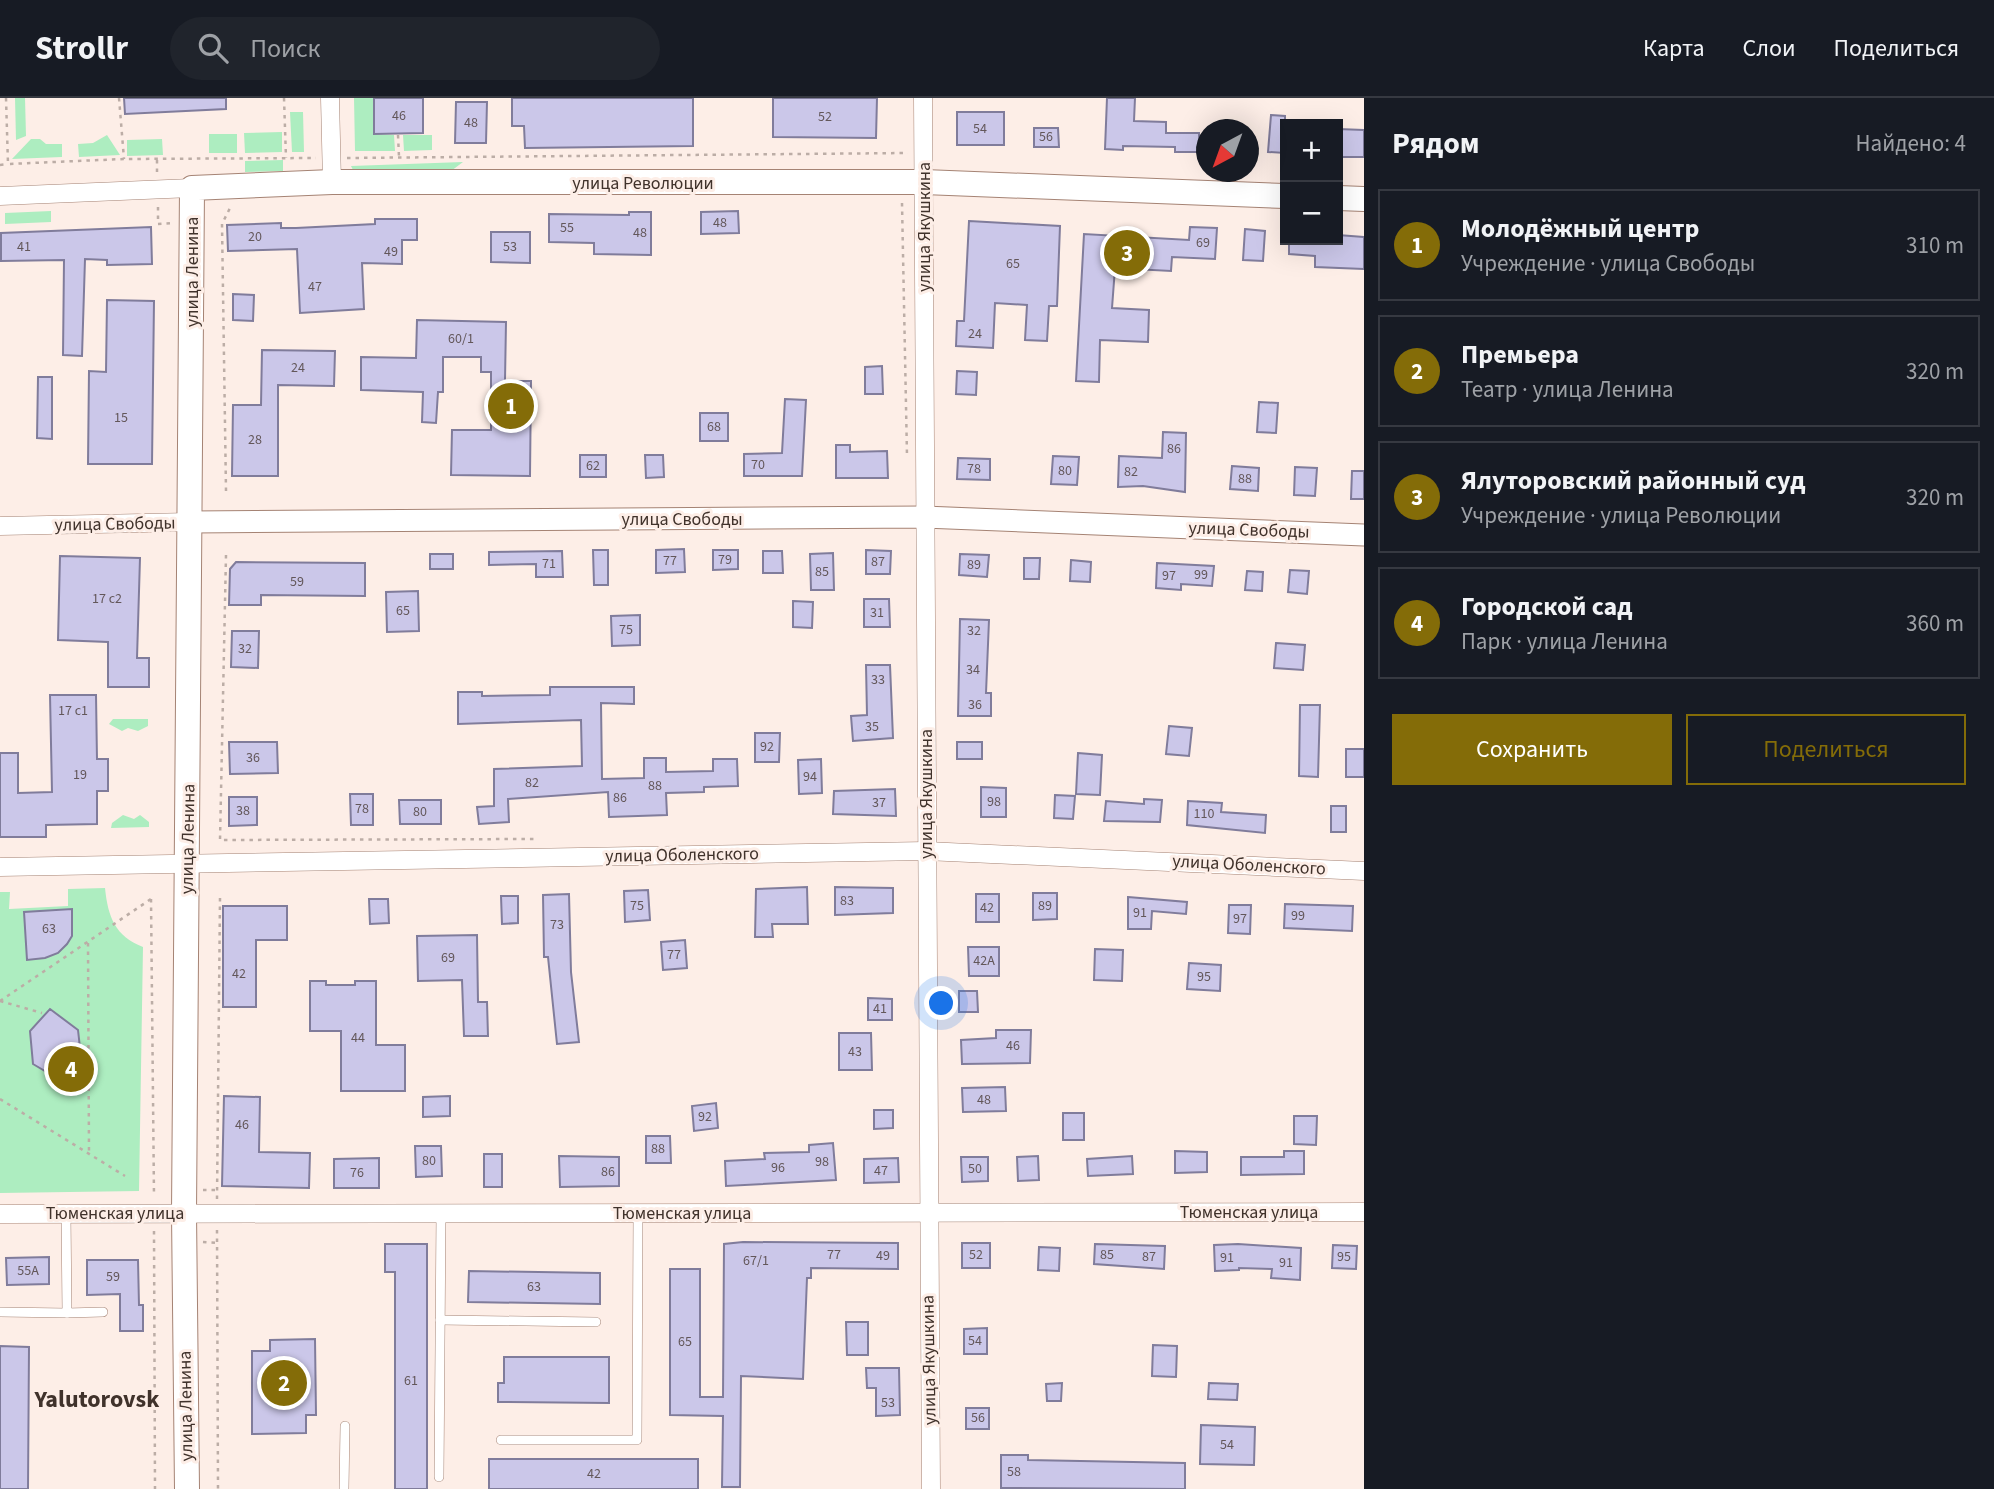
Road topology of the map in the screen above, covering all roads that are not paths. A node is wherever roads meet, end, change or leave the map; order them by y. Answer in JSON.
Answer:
{"nodes":[{"id":1,"x":330,"y":98,"type":"edge"},
{"id":2,"x":923,"y":98,"type":"edge"},
{"id":3,"x":332,"y":170,"type":"junction"},
{"id":4,"x":912,"y":182,"type":"junction"},
{"id":5,"x":192,"y":188,"type":"junction"},
{"id":6,"x":0,"y":196,"type":"edge"},
{"id":7,"x":1280,"y":196,"type":"edge"},
{"id":8,"x":1343,"y":198,"type":"edge"},
{"id":9,"x":1364,"y":199,"type":"edge"},
{"id":10,"x":924,"y":517,"type":"junction"},
{"id":11,"x":191,"y":522,"type":"junction"},
{"id":12,"x":0,"y":526,"type":"edge"},
{"id":13,"x":1364,"y":535,"type":"edge"},
{"id":14,"x":926,"y":851,"type":"junction"},
{"id":15,"x":188,"y":863,"type":"junction"},
{"id":16,"x":0,"y":867,"type":"edge"},
{"id":17,"x":1364,"y":871,"type":"edge"},
{"id":18,"x":1364,"y":1212,"type":"edge"},
{"id":19,"x":184,"y":1213,"type":"junction"},
{"id":20,"x":441,"y":1213,"type":"junction"},
{"id":21,"x":638,"y":1213,"type":"junction"},
{"id":22,"x":0,"y":1214,"type":"edge"},
{"id":23,"x":65,"y":1214,"type":"junction"},
{"id":24,"x":928,"y":1214,"type":"junction"},
{"id":25,"x":0,"y":1312,"type":"edge"},
{"id":26,"x":103,"y":1312,"type":"dead end"},
{"id":27,"x":67,"y":1313,"type":"junction"},
{"id":28,"x":440,"y":1320,"type":"junction"},
{"id":29,"x":596,"y":1322,"type":"dead end"},
{"id":30,"x":345,"y":1426,"type":"dead end"},
{"id":31,"x":501,"y":1440,"type":"dead end"},
{"id":32,"x":439,"y":1477,"type":"dead end"},
{"id":33,"x":187,"y":1489,"type":"edge"},
{"id":34,"x":344,"y":1489,"type":"edge"},
{"id":35,"x":931,"y":1489,"type":"edge"}],
"edges":[{"from":1,"to":3,"type":"street"},
{"from":2,"to":4,"type":"street","name":"улица Якушкина"},
{"from":3,"to":4,"type":"main road","name":"улица Революции"},
{"from":3,"to":5,"type":"main road","name":"улица Революции"},
{"from":4,"to":7,"type":"main road","name":"улица Революции"},
{"from":4,"to":10,"type":"street","name":"улица Якушкина"},
{"from":5,"to":6,"type":"street","name":"улица Революции"},
{"from":5,"to":11,"type":"main road","name":"улица Ленина"},
{"from":8,"to":9,"type":"main road"},
{"from":10,"to":11,"type":"street","name":"улица Свободы"},
{"from":10,"to":13,"type":"street","name":"улица Свободы"},
{"from":10,"to":14,"type":"street","name":"улица Якушкина"},
{"from":11,"to":12,"type":"street","name":"улица Свободы"},
{"from":11,"to":15,"type":"main road","name":"улица Ленина"},
{"from":14,"to":15,"type":"street","name":"улица Оболенского"},
{"from":14,"to":17,"type":"street","name":"улица Оболенского"},
{"from":14,"to":24,"type":"street","name":"улица Якушкина"},
{"from":15,"to":16,"type":"street","name":"улица Оболенского"},
{"from":15,"to":19,"type":"main road","name":"улица Ленина"},
{"from":18,"to":24,"type":"street","name":"Тюменская улица"},
{"from":19,"to":20,"type":"street","name":"Тюменская улица"},
{"from":19,"to":23,"type":"street","name":"Тюменская улица"},
{"from":19,"to":33,"type":"main road","name":"улица Ленина"},
{"from":20,"to":21,"type":"street","name":"Тюменская улица"},
{"from":20,"to":28,"type":"lane"},
{"from":21,"to":24,"type":"street","name":"Тюменская улица"},
{"from":21,"to":31,"type":"lane"},
{"from":22,"to":23,"type":"street","name":"Тюменская улица"},
{"from":23,"to":27,"type":"lane"},
{"from":24,"to":35,"type":"street","name":"улица Якушкина"},
{"from":25,"to":27,"type":"lane"},
{"from":26,"to":27,"type":"lane"},
{"from":28,"to":29,"type":"lane"},
{"from":28,"to":32,"type":"lane"},
{"from":30,"to":34,"type":"lane"}]}
